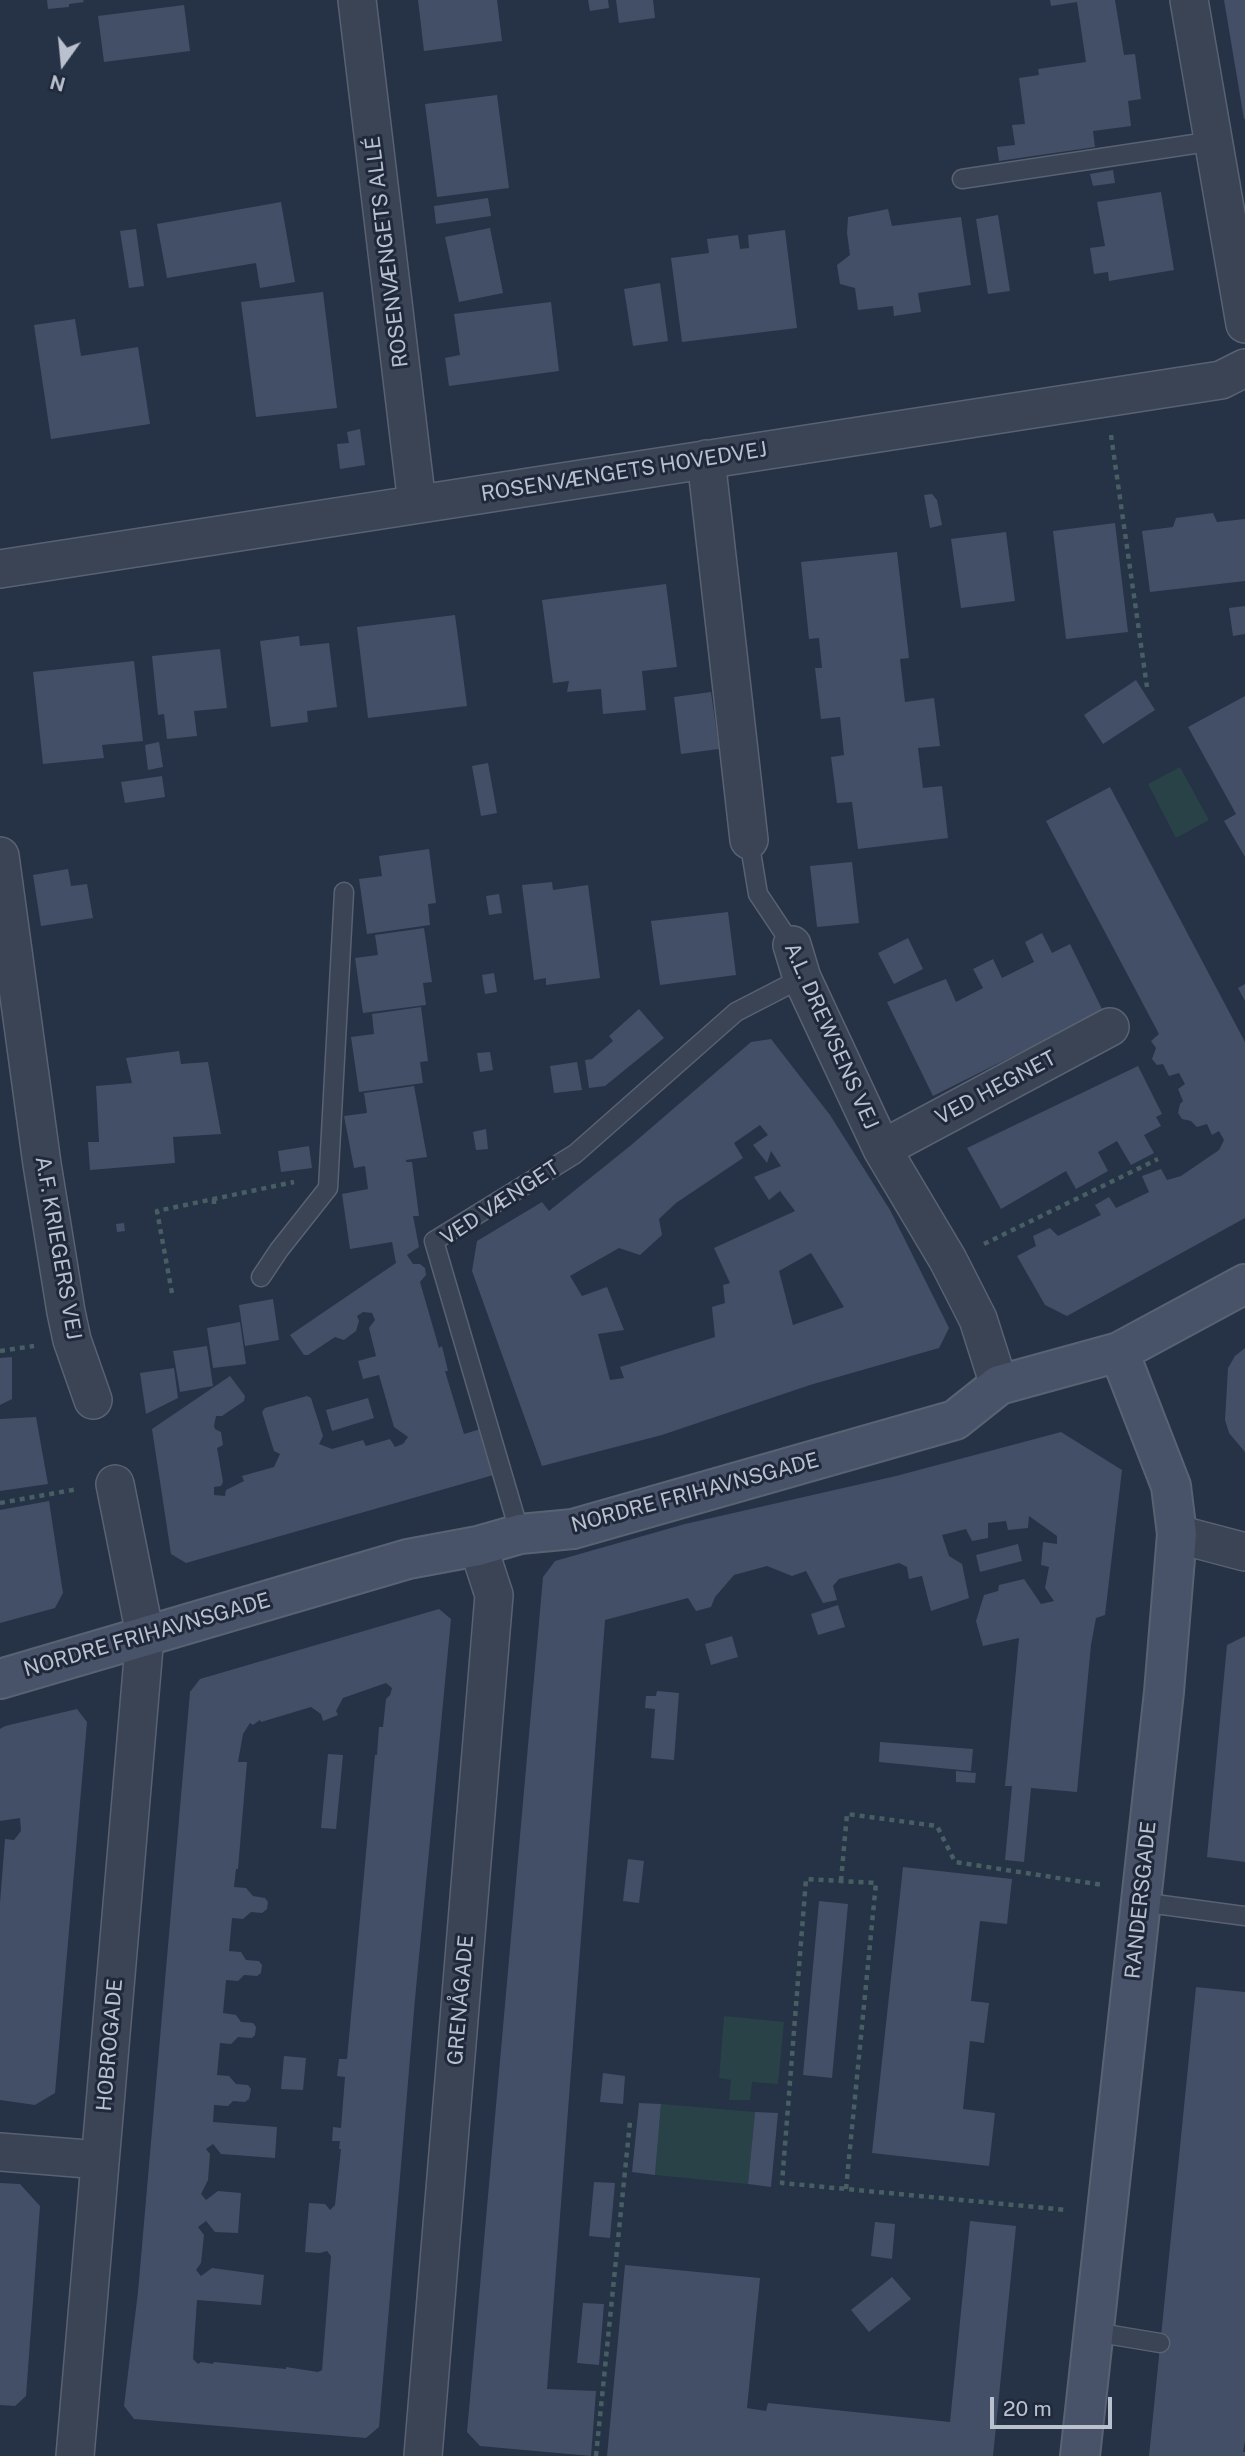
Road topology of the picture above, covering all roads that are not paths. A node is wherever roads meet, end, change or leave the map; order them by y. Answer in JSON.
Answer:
{"nodes":[{"id":1,"x":357,"y":0,"type":"edge"},
{"id":2,"x":1189,"y":0,"type":"edge"},
{"id":3,"x":1213,"y":141,"type":"junction"},
{"id":4,"x":962,"y":179,"type":"dead end"},
{"id":5,"x":1245,"y":324,"type":"edge"},
{"id":6,"x":1245,"y":368,"type":"edge"},
{"id":7,"x":706,"y":459,"type":"junction"},
{"id":8,"x":417,"y":504,"type":"junction"},
{"id":9,"x":0,"y":569,"type":"edge"},
{"id":10,"x":749,"y":840,"type":"joint"},
{"id":11,"x":0,"y":856,"type":"edge"},
{"id":12,"x":344,"y":892,"type":"dead end"},
{"id":13,"x":797,"y":962,"type":"junction"},
{"id":14,"x":1110,"y":1027,"type":"dead end"},
{"id":15,"x":882,"y":1149,"type":"junction"},
{"id":16,"x":261,"y":1277,"type":"dead end"},
{"id":17,"x":1245,"y":1284,"type":"edge"},
{"id":18,"x":1119,"y":1352,"type":"junction"},
{"id":19,"x":999,"y":1385,"type":"junction"},
{"id":20,"x":93,"y":1400,"type":"dead end"},
{"id":21,"x":115,"y":1484,"type":"road end"},
{"id":22,"x":520,"y":1534,"type":"junction"},
{"id":23,"x":1177,"y":1534,"type":"junction"},
{"id":24,"x":478,"y":1546,"type":"junction"},
{"id":25,"x":1245,"y":1552,"type":"edge"},
{"id":26,"x":145,"y":1635,"type":"junction"},
{"id":27,"x":0,"y":1679,"type":"edge"},
{"id":28,"x":1141,"y":1896,"type":"junction"},
{"id":29,"x":1245,"y":1916,"type":"edge"},
{"id":30,"x":0,"y":2152,"type":"edge"},
{"id":31,"x":100,"y":2160,"type":"junction"},
{"id":32,"x":1094,"y":2332,"type":"junction"},
{"id":33,"x":1160,"y":2343,"type":"dead end"},
{"id":34,"x":75,"y":2456,"type":"edge"},
{"id":35,"x":423,"y":2456,"type":"edge"},
{"id":36,"x":1080,"y":2456,"type":"edge"}],
"edges":[{"from":1,"to":8,"type":"street","name":"ROSENVÆNGETS ALLÉ"},
{"from":2,"to":3,"type":"street"},
{"from":3,"to":4,"type":"lane"},
{"from":3,"to":5,"type":"street"},
{"from":6,"to":7,"type":"street","name":"ROSENVÆNGETS HOVEDVEJ"},
{"from":7,"to":8,"type":"street","name":"ROSENVÆNGETS HOVEDVEJ"},
{"from":7,"to":10,"type":"street","name":"A.L. DREWSENS VEJ"},
{"from":8,"to":9,"type":"street","name":"ROSENVÆNGETS HOVEDVEJ"},
{"from":10,"to":13,"type":"lane","name":"A.L. DREWSENS VEJ"},
{"from":11,"to":20,"type":"street","name":"A.F. KRIEGERS VEJ"},
{"from":12,"to":16,"type":"lane"},
{"from":13,"to":15,"type":"street","name":"A.L. DREWSENS VEJ"},
{"from":13,"to":22,"type":"lane","name":"VED VÆNGET"},
{"from":14,"to":15,"type":"street","name":"VED HEGNET"},
{"from":15,"to":19,"type":"street","name":"A.L. DREWSENS VEJ"},
{"from":17,"to":18,"type":"street","name":"NORDRE FRIHAVNSGADE"},
{"from":18,"to":19,"type":"street","name":"NORDRE FRIHAVNSGADE"},
{"from":18,"to":23,"type":"street","name":"RANDERSGADE"},
{"from":19,"to":22,"type":"street","name":"NORDRE FRIHAVNSGADE"},
{"from":21,"to":26,"type":"street"},
{"from":22,"to":24,"type":"street","name":"NORDRE FRIHAVNSGADE"},
{"from":23,"to":25,"type":"street"},
{"from":23,"to":28,"type":"street","name":"RANDERSGADE"},
{"from":24,"to":26,"type":"street","name":"NORDRE FRIHAVNSGADE"},
{"from":24,"to":35,"type":"street","name":"GRENÅGADE"},
{"from":26,"to":27,"type":"street","name":"NORDRE FRIHAVNSGADE"},
{"from":26,"to":31,"type":"street","name":"HOBROGADE"},
{"from":28,"to":29,"type":"lane"},
{"from":28,"to":32,"type":"street","name":"RANDERSGADE"},
{"from":30,"to":31,"type":"street"},
{"from":31,"to":34,"type":"street","name":"HOBROGADE"},
{"from":32,"to":33,"type":"lane"},
{"from":32,"to":36,"type":"street","name":"RANDERSGADE"}]}
